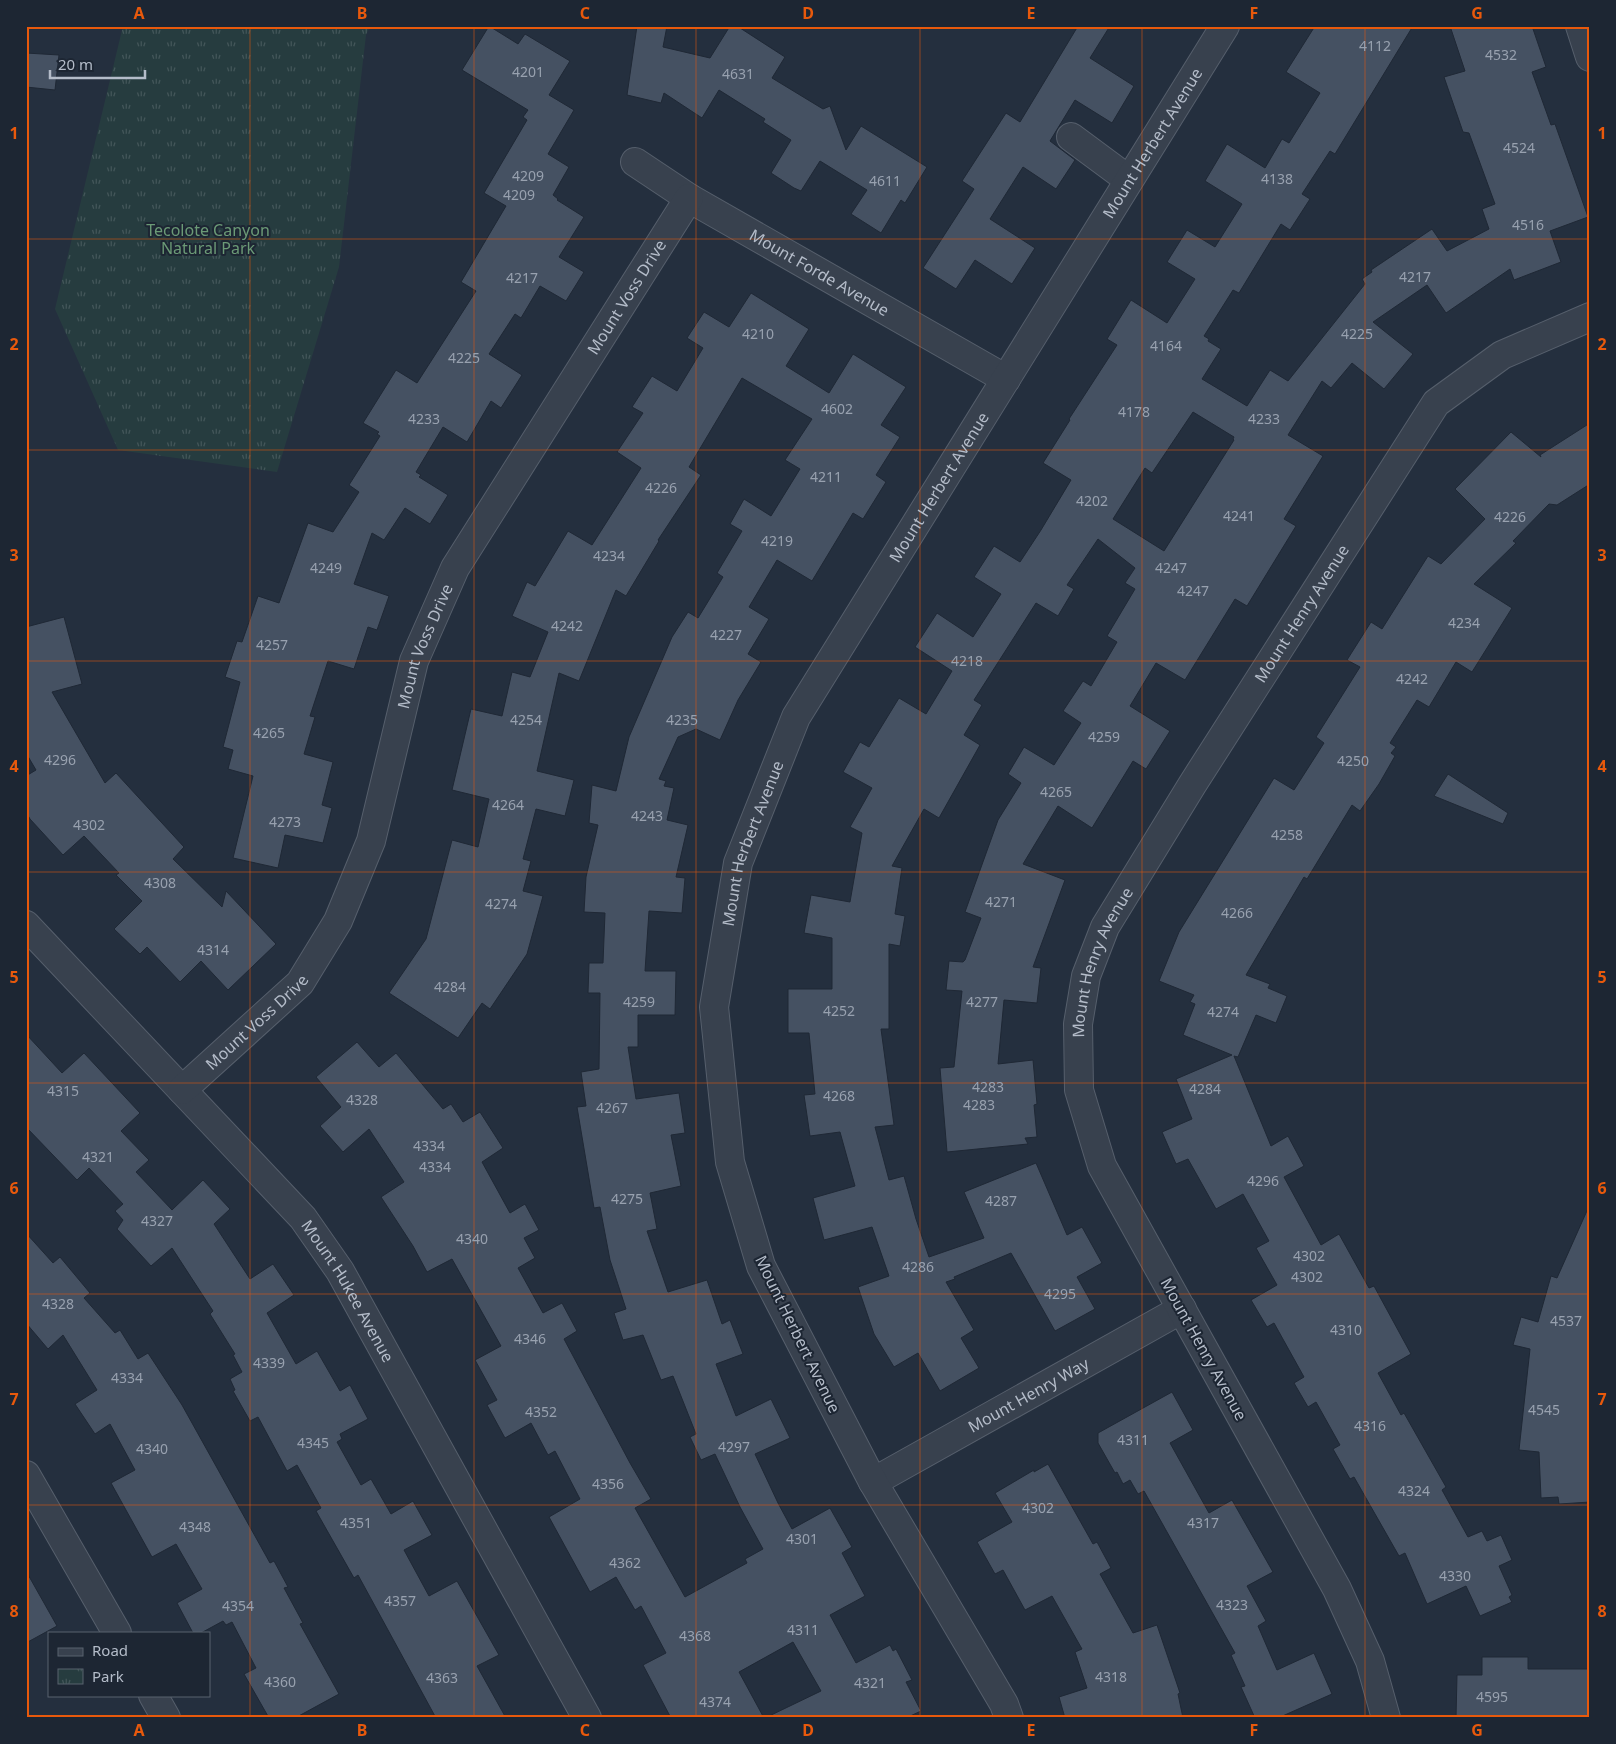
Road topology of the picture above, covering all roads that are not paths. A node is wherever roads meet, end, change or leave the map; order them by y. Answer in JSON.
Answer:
{"nodes":[{"id":1,"x":1224,"y":26,"type":"edge"},
{"id":2,"x":1580,"y":26,"type":"edge"},
{"id":3,"x":1590,"y":57,"type":"edge"},
{"id":4,"x":1071,"y":138,"type":"dead end"},
{"id":5,"x":635,"y":162,"type":"dead end"},
{"id":6,"x":1130,"y":180,"type":"junction"},
{"id":7,"x":689,"y":198,"type":"junction"},
{"id":8,"x":1590,"y":317,"type":"edge"},
{"id":9,"x":1006,"y":379,"type":"junction"},
{"id":10,"x":26,"y":925,"type":"edge"},
{"id":11,"x":182,"y":1090,"type":"junction"},
{"id":12,"x":1182,"y":1309,"type":"junction"},
{"id":13,"x":26,"y":1475,"type":"edge"},
{"id":14,"x":873,"y":1482,"type":"junction"},
{"id":15,"x":116,"y":1632,"type":"edge"},
{"id":16,"x":154,"y":1696,"type":"edge"},
{"id":17,"x":166,"y":1718,"type":"edge"},
{"id":18,"x":587,"y":1718,"type":"edge"},
{"id":19,"x":1009,"y":1718,"type":"edge"},
{"id":20,"x":1386,"y":1718,"type":"edge"}],
"edges":[{"from":1,"to":6,"type":"street","name":"Mount Herbert Avenue"},
{"from":2,"to":3,"type":"street"},
{"from":4,"to":6,"type":"street"},
{"from":5,"to":7,"type":"street","name":"Mount Forde Avenue"},
{"from":6,"to":9,"type":"street","name":"Mount Herbert Avenue"},
{"from":7,"to":9,"type":"street","name":"Mount Forde Avenue"},
{"from":7,"to":11,"type":"street","name":"Mount Voss Drive"},
{"from":8,"to":12,"type":"street","name":"Mount Henry Avenue"},
{"from":9,"to":14,"type":"street","name":"Mount Herbert Avenue"},
{"from":10,"to":11,"type":"street","name":"Mount Hukee Avenue"},
{"from":11,"to":18,"type":"street","name":"Mount Hukee Avenue"},
{"from":12,"to":14,"type":"street","name":"Mount Henry Way"},
{"from":12,"to":20,"type":"street","name":"Mount Henry Avenue"},
{"from":13,"to":15,"type":"street"},
{"from":14,"to":19,"type":"street","name":"Mount Herbert Avenue"},
{"from":16,"to":17,"type":"street"}]}
